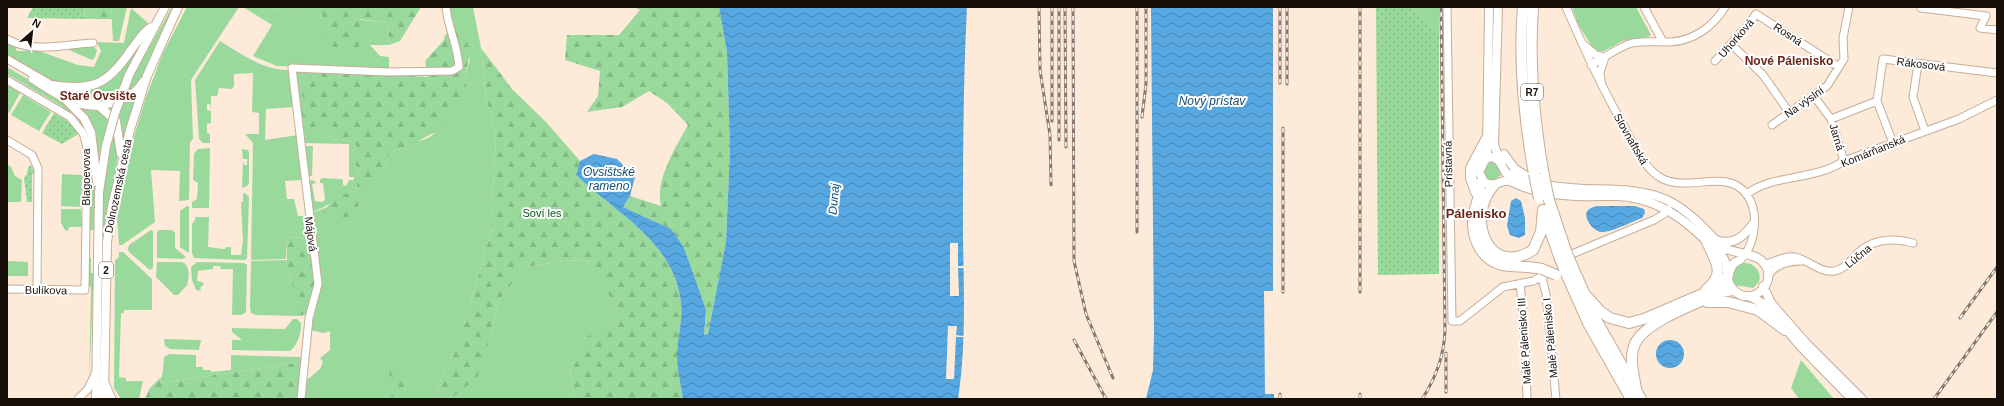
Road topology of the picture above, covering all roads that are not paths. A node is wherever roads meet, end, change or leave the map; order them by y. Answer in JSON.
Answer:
{"nodes":[{"id":1,"x":165,"y":7,"type":"edge"},
{"id":2,"x":170,"y":7,"type":"edge"},
{"id":3,"x":178,"y":7,"type":"edge"},
{"id":4,"x":446,"y":7,"type":"edge"},
{"id":5,"x":1447,"y":7,"type":"edge"},
{"id":6,"x":1489,"y":7,"type":"edge"},
{"id":7,"x":1498,"y":7,"type":"edge"},
{"id":8,"x":1523,"y":7,"type":"edge"},
{"id":9,"x":1533,"y":7,"type":"edge"},
{"id":10,"x":1566,"y":7,"type":"edge"},
{"id":11,"x":1644,"y":7,"type":"edge"},
{"id":12,"x":1725,"y":7,"type":"edge"},
{"id":13,"x":1849,"y":7,"type":"edge"},
{"id":14,"x":1921,"y":8,"type":"dead end"},
{"id":15,"x":1756,"y":14,"type":"joint"},
{"id":16,"x":154,"y":26,"type":"junction"},
{"id":17,"x":1997,"y":30,"type":"edge"},
{"id":18,"x":7,"y":39,"type":"edge"},
{"id":19,"x":1663,"y":42,"type":"junction"},
{"id":20,"x":93,"y":43,"type":"dead end"},
{"id":21,"x":1581,"y":43,"type":"junction"},
{"id":22,"x":1731,"y":44,"type":"junction"},
{"id":23,"x":145,"y":46,"type":"junction"},
{"id":24,"x":1605,"y":57,"type":"junction"},
{"id":25,"x":7,"y":59,"type":"edge"},
{"id":26,"x":1715,"y":62,"type":"dead end"},
{"id":27,"x":7,"y":64,"type":"edge"},
{"id":28,"x":1918,"y":64,"type":"junction"},
{"id":29,"x":1591,"y":65,"type":"junction"},
{"id":30,"x":1839,"y":67,"type":"junction"},
{"id":31,"x":1997,"y":73,"type":"edge"},
{"id":32,"x":147,"y":76,"type":"junction"},
{"id":33,"x":7,"y":80,"type":"edge"},
{"id":34,"x":1601,"y":84,"type":"junction"},
{"id":35,"x":50,"y":85,"type":"junction"},
{"id":36,"x":1813,"y":95,"type":"junction"},
{"id":37,"x":66,"y":100,"type":"junction"},
{"id":38,"x":1997,"y":100,"type":"edge"},
{"id":39,"x":1877,"y":101,"type":"junction"},
{"id":40,"x":99,"y":106,"type":"junction"},
{"id":41,"x":1789,"y":112,"type":"junction"},
{"id":42,"x":1831,"y":119,"type":"junction"},
{"id":43,"x":1772,"y":125,"type":"dead end"},
{"id":44,"x":1925,"y":131,"type":"junction"},
{"id":45,"x":1491,"y":136,"type":"junction"},
{"id":46,"x":7,"y":140,"type":"edge"},
{"id":47,"x":1893,"y":143,"type":"junction"},
{"id":48,"x":1486,"y":157,"type":"junction"},
{"id":49,"x":1844,"y":161,"type":"junction"},
{"id":50,"x":122,"y":162,"type":"junction"},
{"id":51,"x":1506,"y":173,"type":"junction"},
{"id":52,"x":1537,"y":177,"type":"junction"},
{"id":53,"x":1479,"y":184,"type":"junction"},
{"id":54,"x":1515,"y":184,"type":"junction"},
{"id":55,"x":1494,"y":186,"type":"junction"},
{"id":56,"x":100,"y":192,"type":"junction"},
{"id":57,"x":1747,"y":194,"type":"junction"},
{"id":58,"x":1544,"y":199,"type":"junction"},
{"id":59,"x":1477,"y":200,"type":"junction"},
{"id":60,"x":1668,"y":209,"type":"junction"},
{"id":61,"x":1543,"y":210,"type":"junction"},
{"id":62,"x":1754,"y":223,"type":"junction"},
{"id":63,"x":1752,"y":236,"type":"junction"},
{"id":64,"x":1712,"y":241,"type":"junction"},
{"id":65,"x":1913,"y":243,"type":"dead end"},
{"id":66,"x":1720,"y":250,"type":"junction"},
{"id":67,"x":1743,"y":257,"type":"junction"},
{"id":68,"x":1757,"y":257,"type":"junction"},
{"id":69,"x":1805,"y":261,"type":"junction"},
{"id":70,"x":1764,"y":264,"type":"junction"},
{"id":71,"x":1558,"y":265,"type":"junction"},
{"id":72,"x":1520,"y":283,"type":"junction"},
{"id":73,"x":1766,"y":283,"type":"junction"},
{"id":74,"x":1728,"y":284,"type":"junction"},
{"id":75,"x":7,"y":289,"type":"edge"},
{"id":76,"x":37,"y":290,"type":"junction"},
{"id":77,"x":85,"y":290,"type":"joint"},
{"id":78,"x":1578,"y":292,"type":"junction"},
{"id":79,"x":1701,"y":294,"type":"junction"},
{"id":80,"x":1751,"y":296,"type":"junction"},
{"id":81,"x":1697,"y":304,"type":"junction"},
{"id":82,"x":1775,"y":312,"type":"junction"},
{"id":83,"x":1785,"y":330,"type":"junction"},
{"id":84,"x":96,"y":372,"type":"junction"},
{"id":85,"x":104,"y":382,"type":"junction"},
{"id":86,"x":1636,"y":389,"type":"junction"},
{"id":87,"x":78,"y":399,"type":"edge"},
{"id":88,"x":96,"y":399,"type":"edge"},
{"id":89,"x":104,"y":399,"type":"edge"},
{"id":90,"x":112,"y":399,"type":"edge"},
{"id":91,"x":301,"y":399,"type":"edge"},
{"id":92,"x":1527,"y":399,"type":"edge"},
{"id":93,"x":1556,"y":399,"type":"edge"},
{"id":94,"x":1631,"y":399,"type":"edge"},
{"id":95,"x":1641,"y":399,"type":"edge"},
{"id":96,"x":1852,"y":399,"type":"edge"},
{"id":97,"x":1862,"y":399,"type":"edge"}],
"edges":[{"from":1,"to":16,"type":"main road","number":"2"},
{"from":2,"to":23,"type":"main road"},
{"from":3,"to":32,"type":"main road","name":"Dolnozemská cesta","number":"2"},
{"from":4,"to":91,"type":"street","name":"Májová"},
{"from":5,"to":72,"type":"street","name":"Prístavná"},
{"from":6,"to":45,"type":"main road"},
{"from":7,"to":45,"type":"main road"},
{"from":8,"to":52,"type":"highway","number":"R7"},
{"from":9,"to":52,"type":"highway","number":"R7"},
{"from":10,"to":21,"type":"street","name":"Slovnaftská"},
{"from":11,"to":19,"type":"street"},
{"from":12,"to":19,"type":"street"},
{"from":13,"to":30,"type":"street","name":"Na výslní"},
{"from":14,"to":17,"type":"street"},
{"from":15,"to":22,"type":"street","name":"Uhorková"},
{"from":15,"to":30,"type":"street","name":"Rosná"},
{"from":16,"to":23,"type":"main road","name":"Dolnozemská cesta","number":"2"},
{"from":16,"to":35,"type":"main road"},
{"from":18,"to":20,"type":"street"},
{"from":19,"to":24,"type":"street"},
{"from":21,"to":24,"type":"street"},
{"from":21,"to":29,"type":"street","name":"Slovnaftská"},
{"from":22,"to":26,"type":"street","name":"Uhorková"},
{"from":22,"to":41,"type":"street"},
{"from":23,"to":56,"type":"main road","name":"Dolnozemská cesta","number":"2","bridge":true},
{"from":24,"to":29,"type":"street"},
{"from":24,"to":34,"type":"street"},
{"from":25,"to":35,"type":"street"},
{"from":27,"to":37,"type":"street"},
{"from":28,"to":31,"type":"street","name":"Rákosová"},
{"from":28,"to":39,"type":"street","name":"Rákosová"},
{"from":28,"to":44,"type":"street"},
{"from":29,"to":34,"type":"street","name":"Slovnaftská"},
{"from":30,"to":36,"type":"street","name":"Na výslní"},
{"from":32,"to":40,"type":"main road"},
{"from":32,"to":50,"type":"main road","name":"Dolnozemská cesta","number":"2"},
{"from":33,"to":77,"type":"street","name":"Blagoevova"},
{"from":34,"to":57,"type":"street","name":"Slovnaftská"},
{"from":35,"to":40,"type":"street"},
{"from":36,"to":41,"type":"street","name":"Na výslní"},
{"from":36,"to":42,"type":"street","name":"Jarná"},
{"from":37,"to":40,"type":"street"},
{"from":37,"to":56,"type":"main road"},
{"from":38,"to":44,"type":"street","name":"Komárňanská"},
{"from":39,"to":42,"type":"street"},
{"from":39,"to":47,"type":"street","name":"Rákosová"},
{"from":40,"to":50,"type":"main road"},
{"from":41,"to":43,"type":"street","name":"Na výslní"},
{"from":42,"to":49,"type":"street","name":"Jarná"},
{"from":44,"to":47,"type":"street","name":"Komárňanská"},
{"from":45,"to":48,"type":"main road"},
{"from":45,"to":51,"type":"main road"},
{"from":45,"to":52,"type":"main road"},
{"from":45,"to":59,"type":"highway"},
{"from":46,"to":76,"type":"street"},
{"from":47,"to":49,"type":"street","name":"Komárňanská"},
{"from":48,"to":51,"type":"main road"},
{"from":48,"to":53,"type":"main road"},
{"from":48,"to":55,"type":"main road"},
{"from":49,"to":57,"type":"street","name":"Komárňanská"},
{"from":50,"to":85,"type":"main road","name":"Dolnozemská cesta","number":"2"},
{"from":51,"to":52,"type":"main road"},
{"from":51,"to":55,"type":"main road"},
{"from":52,"to":58,"type":"highway","number":"R7","bridge":true},
{"from":52,"to":64,"type":"main road"},
{"from":53,"to":55,"type":"main road"},
{"from":53,"to":59,"type":"highway"},
{"from":54,"to":55,"type":"main road"},
{"from":54,"to":55,"type":"main road"},
{"from":54,"to":60,"type":"main road"},
{"from":55,"to":61,"type":"highway"},
{"from":56,"to":84,"type":"main road","name":"Dolnozemská cesta","number":"2"},
{"from":57,"to":62,"type":"street"},
{"from":58,"to":61,"type":"highway","number":"R7"},
{"from":58,"to":71,"type":"highway","number":"R7"},
{"from":59,"to":71,"type":"highway"},
{"from":60,"to":64,"type":"main road"},
{"from":60,"to":71,"type":"street"},
{"from":61,"to":71,"type":"highway","number":"R7"},
{"from":62,"to":63,"type":"street"},
{"from":62,"to":64,"type":"main road"},
{"from":63,"to":67,"type":"street"},
{"from":63,"to":68,"type":"street"},
{"from":64,"to":66,"type":"main road"},
{"from":64,"to":79,"type":"highway"},
{"from":65,"to":69,"type":"street","name":"Lúčna"},
{"from":66,"to":67,"type":"main road"},
{"from":66,"to":74,"type":"main road"},
{"from":67,"to":68,"type":"main road"},
{"from":67,"to":73,"type":"main road"},
{"from":67,"to":74,"type":"main road"},
{"from":68,"to":70,"type":"main road"},
{"from":69,"to":70,"type":"street","name":"Lúčna"},
{"from":69,"to":73,"type":"street"},
{"from":70,"to":73,"type":"main road"},
{"from":71,"to":72,"type":"street"},
{"from":71,"to":78,"type":"highway","number":"R7"},
{"from":71,"to":93,"type":"street","name":"Malé Pálenisko I"},
{"from":72,"to":92,"type":"street","name":"Malé Pálenisko III"},
{"from":73,"to":74,"type":"main road"},
{"from":73,"to":80,"type":"main road"},
{"from":73,"to":82,"type":"main road"},
{"from":74,"to":79,"type":"highway"},
{"from":74,"to":80,"type":"main road"},
{"from":74,"to":81,"type":"highway"},
{"from":74,"to":82,"type":"main road"},
{"from":75,"to":76,"type":"street","name":"Bulíkova"},
{"from":76,"to":77,"type":"street","name":"Bulíkova"},
{"from":78,"to":79,"type":"highway"},
{"from":78,"to":86,"type":"highway","number":"R7"},
{"from":78,"to":94,"type":"highway","number":"R7"},
{"from":80,"to":82,"type":"main road"},
{"from":81,"to":83,"type":"highway"},
{"from":81,"to":86,"type":"highway"},
{"from":82,"to":83,"type":"main road"},
{"from":82,"to":97,"type":"main road"},
{"from":83,"to":96,"type":"main road"},
{"from":84,"to":87,"type":"street"},
{"from":84,"to":88,"type":"main road","name":"Dolnozemská cesta","number":"2"},
{"from":85,"to":89,"type":"main road","name":"Dolnozemská cesta","number":"2"},
{"from":85,"to":90,"type":"street"},
{"from":86,"to":95,"type":"highway","number":"R7"}]}
